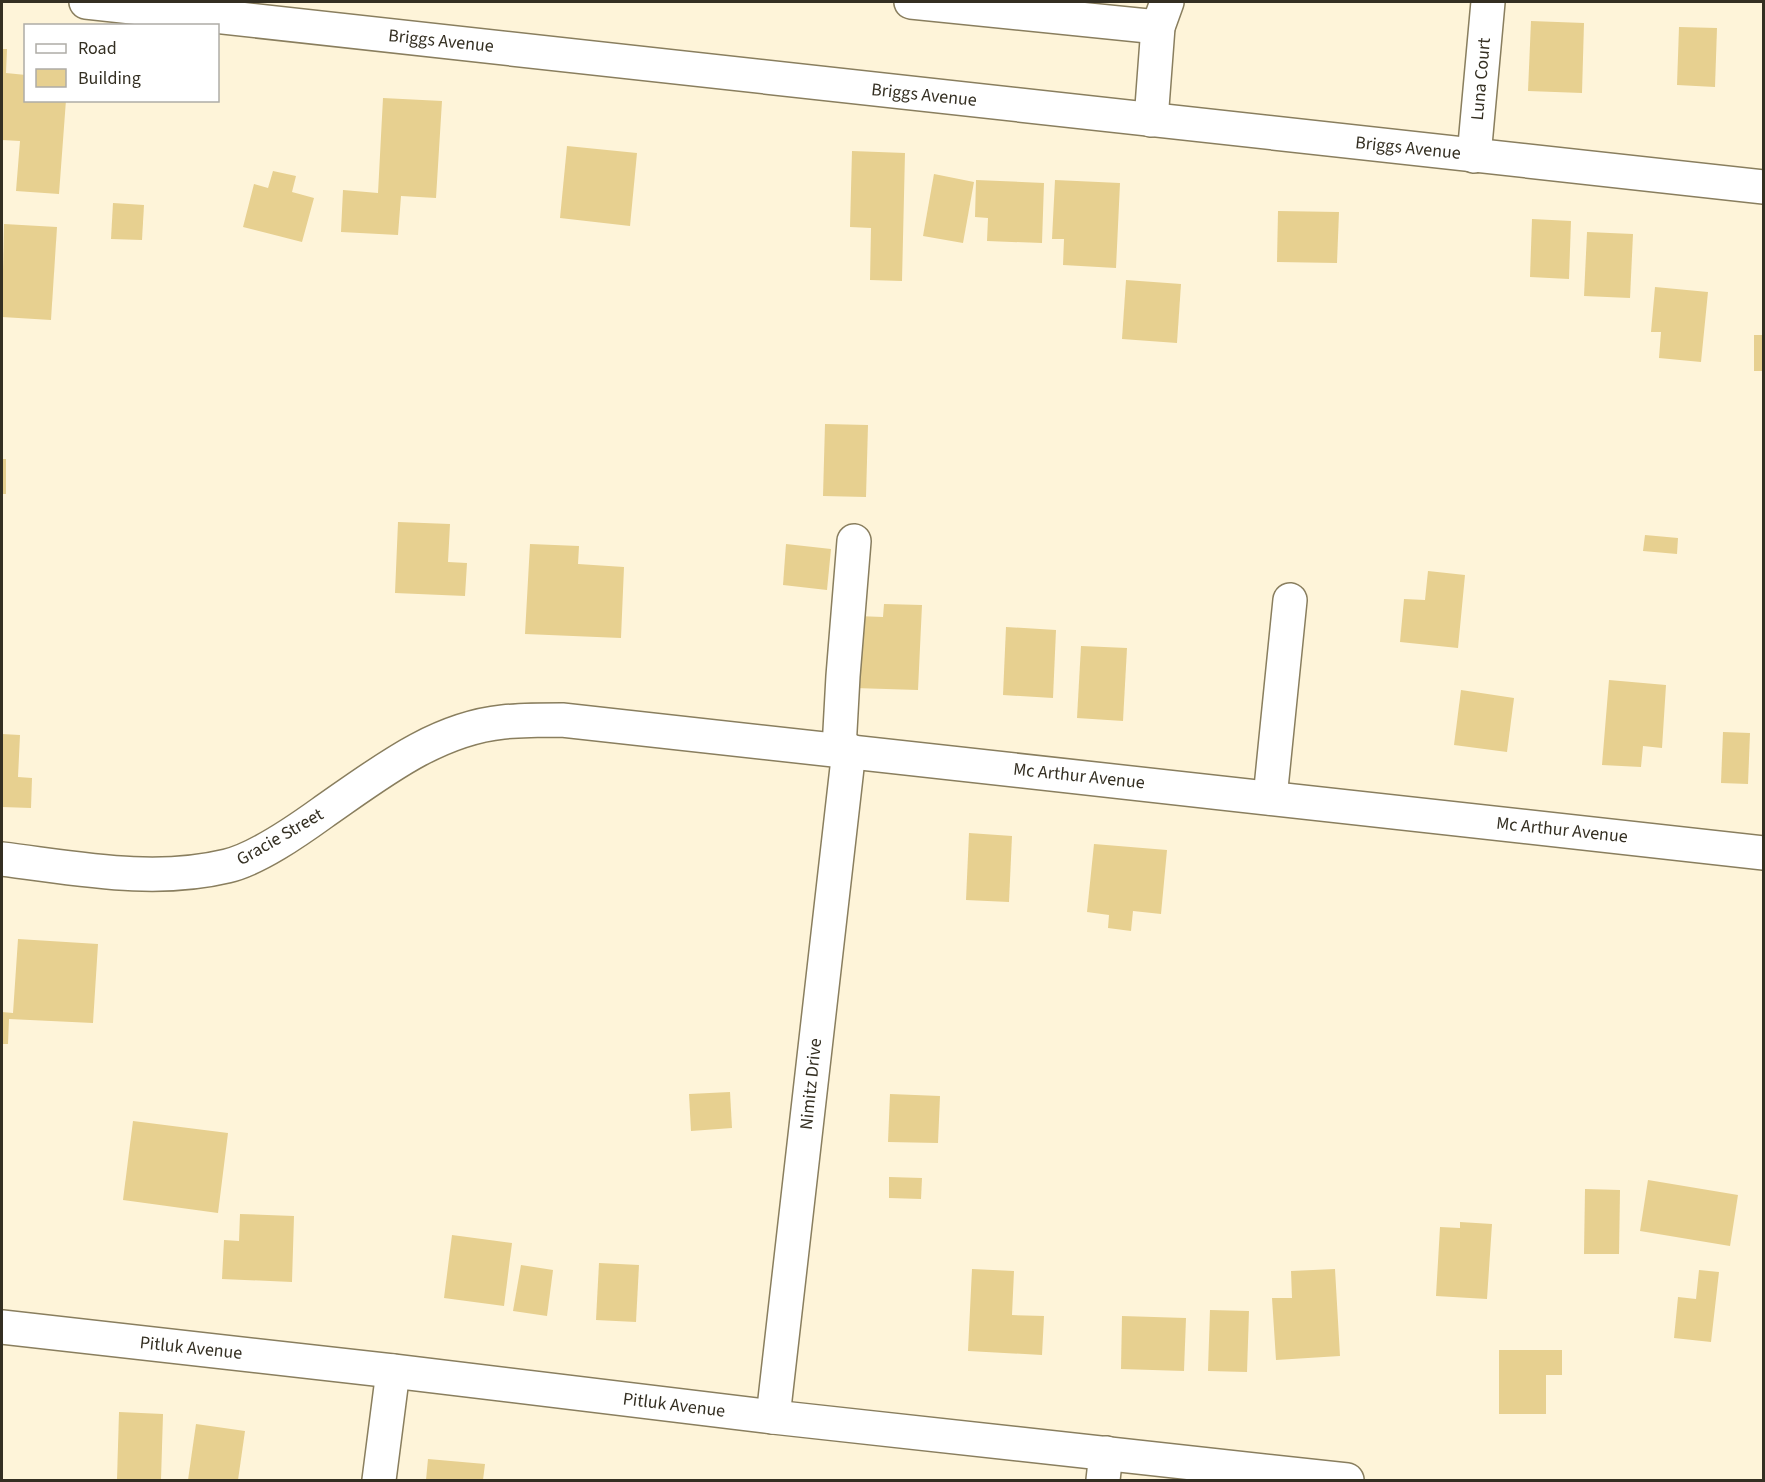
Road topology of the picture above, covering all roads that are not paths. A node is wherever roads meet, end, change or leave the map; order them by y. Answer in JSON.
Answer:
{"nodes":[{"id":1,"x":86,"y":2,"type":"edge"},
{"id":2,"x":911,"y":2,"type":"edge"},
{"id":3,"x":1488,"y":2,"type":"edge"},
{"id":4,"x":1162,"y":14,"type":"edge"},
{"id":5,"x":1151,"y":120,"type":"junction"},
{"id":6,"x":1474,"y":156,"type":"junction"},
{"id":7,"x":1764,"y":186,"type":"edge"},
{"id":8,"x":854,"y":541,"type":"dead end"},
{"id":9,"x":1290,"y":600,"type":"dead end"},
{"id":10,"x":844,"y":750,"type":"junction"},
{"id":11,"x":401,"y":759,"type":"joint"},
{"id":12,"x":1270,"y":798,"type":"junction"},
{"id":13,"x":1764,"y":853,"type":"edge"},
{"id":14,"x":2,"y":859,"type":"edge"},
{"id":15,"x":2,"y":1327,"type":"edge"},
{"id":16,"x":393,"y":1371,"type":"junction"},
{"id":17,"x":773,"y":1417,"type":"junction"},
{"id":18,"x":1104,"y":1467,"type":"edge"},
{"id":19,"x":380,"y":1480,"type":"edge"},
{"id":20,"x":1347,"y":1480,"type":"edge"}],
"edges":[{"from":1,"to":5,"type":"street","name":"Briggs Avenue"},
{"from":2,"to":4,"type":"street"},
{"from":3,"to":6,"type":"street","name":"Luna Court"},
{"from":4,"to":5,"type":"street"},
{"from":5,"to":6,"type":"street","name":"Briggs Avenue"},
{"from":6,"to":7,"type":"street","name":"Briggs Avenue"},
{"from":8,"to":10,"type":"street","name":"Nimitz Drive"},
{"from":9,"to":12,"type":"street"},
{"from":10,"to":11,"type":"street","name":"Mc Arthur Avenue"},
{"from":10,"to":12,"type":"street","name":"Mc Arthur Avenue"},
{"from":10,"to":17,"type":"street","name":"Nimitz Drive"},
{"from":11,"to":14,"type":"street","name":"Gracie Street"},
{"from":12,"to":13,"type":"street","name":"Mc Arthur Avenue"},
{"from":15,"to":16,"type":"street","name":"Pitluk Avenue"},
{"from":16,"to":17,"type":"street","name":"Pitluk Avenue"},
{"from":16,"to":19,"type":"street"},
{"from":17,"to":18,"type":"street","name":"Pitluk Avenue"},
{"from":18,"to":20,"type":"street","name":"Pitluk Avenue"}]}
